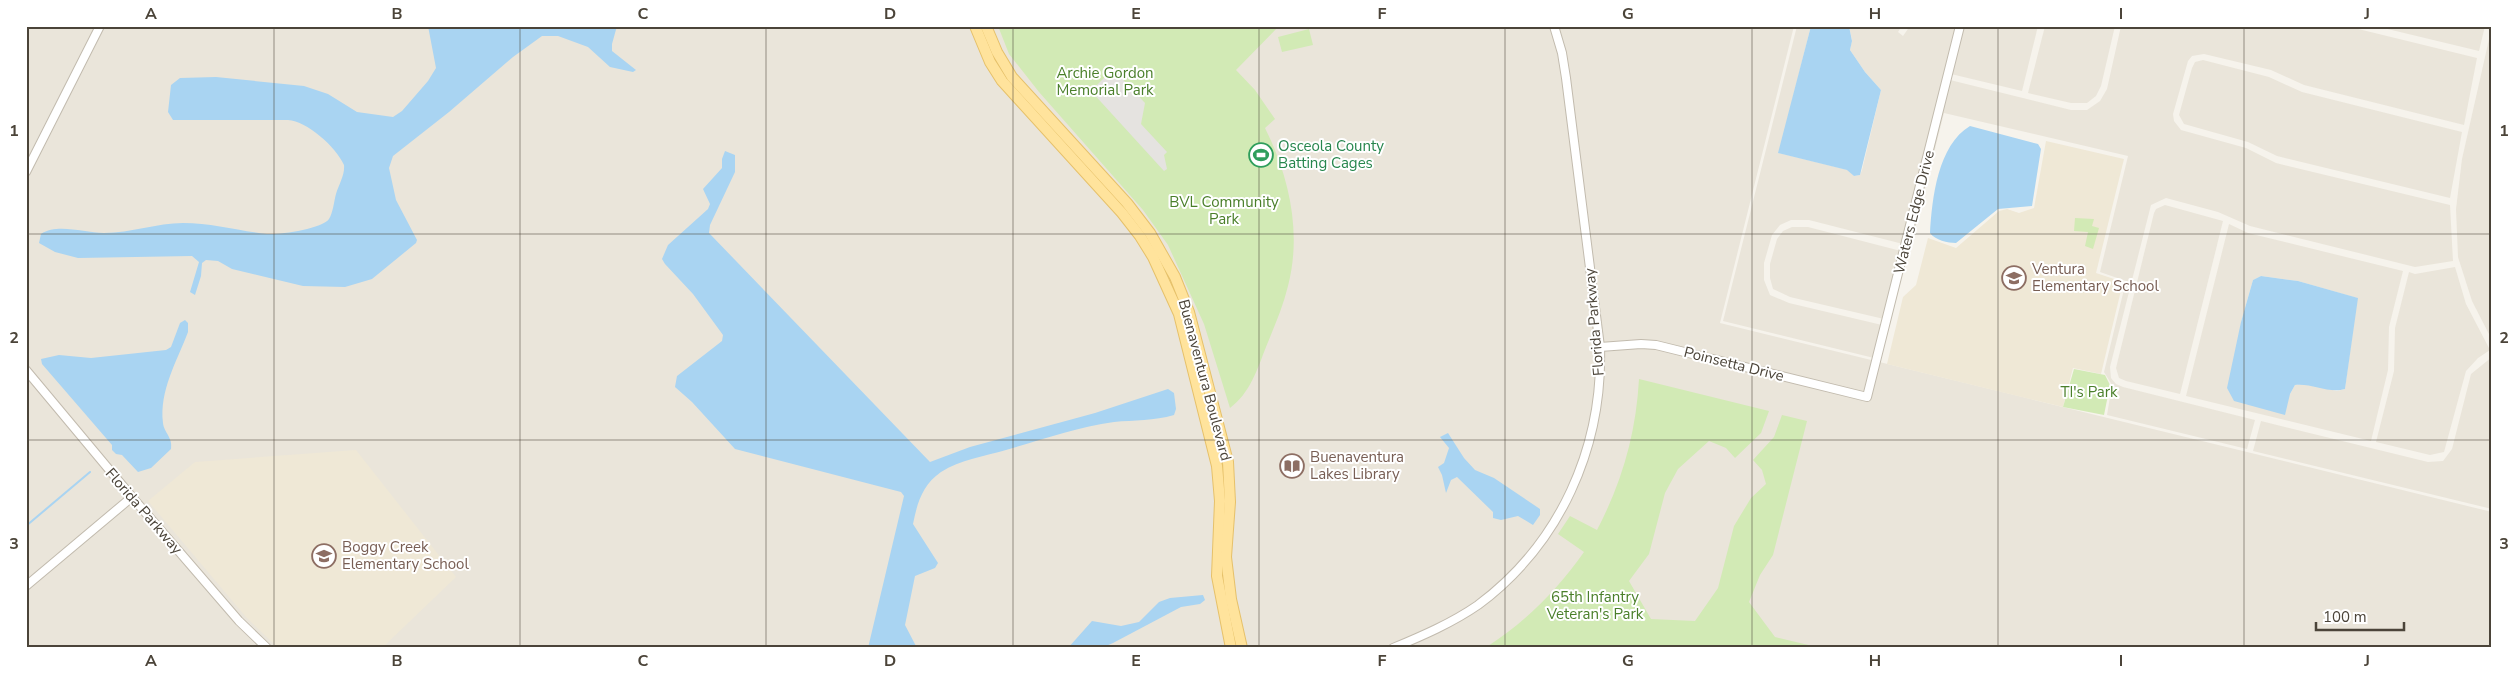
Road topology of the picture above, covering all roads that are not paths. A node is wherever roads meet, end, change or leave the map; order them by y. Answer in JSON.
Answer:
{"nodes":[{"id":1,"x":100,"y":26,"type":"edge"},
{"id":2,"x":975,"y":26,"type":"edge"},
{"id":3,"x":986,"y":26,"type":"edge"},
{"id":4,"x":1554,"y":26,"type":"edge"},
{"id":5,"x":1960,"y":26,"type":"edge"},
{"id":6,"x":26,"y":172,"type":"edge"},
{"id":7,"x":1600,"y":347,"type":"junction"},
{"id":8,"x":26,"y":370,"type":"edge"},
{"id":9,"x":1868,"y":397,"type":"joint"},
{"id":10,"x":132,"y":497,"type":"junction"},
{"id":11,"x":26,"y":586,"type":"edge"},
{"id":12,"x":267,"y":648,"type":"edge"},
{"id":13,"x":1231,"y":648,"type":"edge"},
{"id":14,"x":1242,"y":648,"type":"edge"},
{"id":15,"x":1393,"y":648,"type":"edge"}],
"edges":[{"from":1,"to":6,"type":"street"},
{"from":2,"to":13,"type":"main road","name":"Buenaventura Boulevard"},
{"from":3,"to":14,"type":"main road","name":"Buenaventura Boulevard"},
{"from":4,"to":7,"type":"street","name":"Florida Parkway"},
{"from":5,"to":9,"type":"street","name":"Waters Edge Drive"},
{"from":7,"to":9,"type":"street","name":"Poinsetta Drive"},
{"from":7,"to":15,"type":"street","name":"Florida Parkway"},
{"from":8,"to":10,"type":"street","name":"Florida Parkway"},
{"from":10,"to":11,"type":"street"},
{"from":10,"to":12,"type":"street","name":"Florida Parkway"}]}
